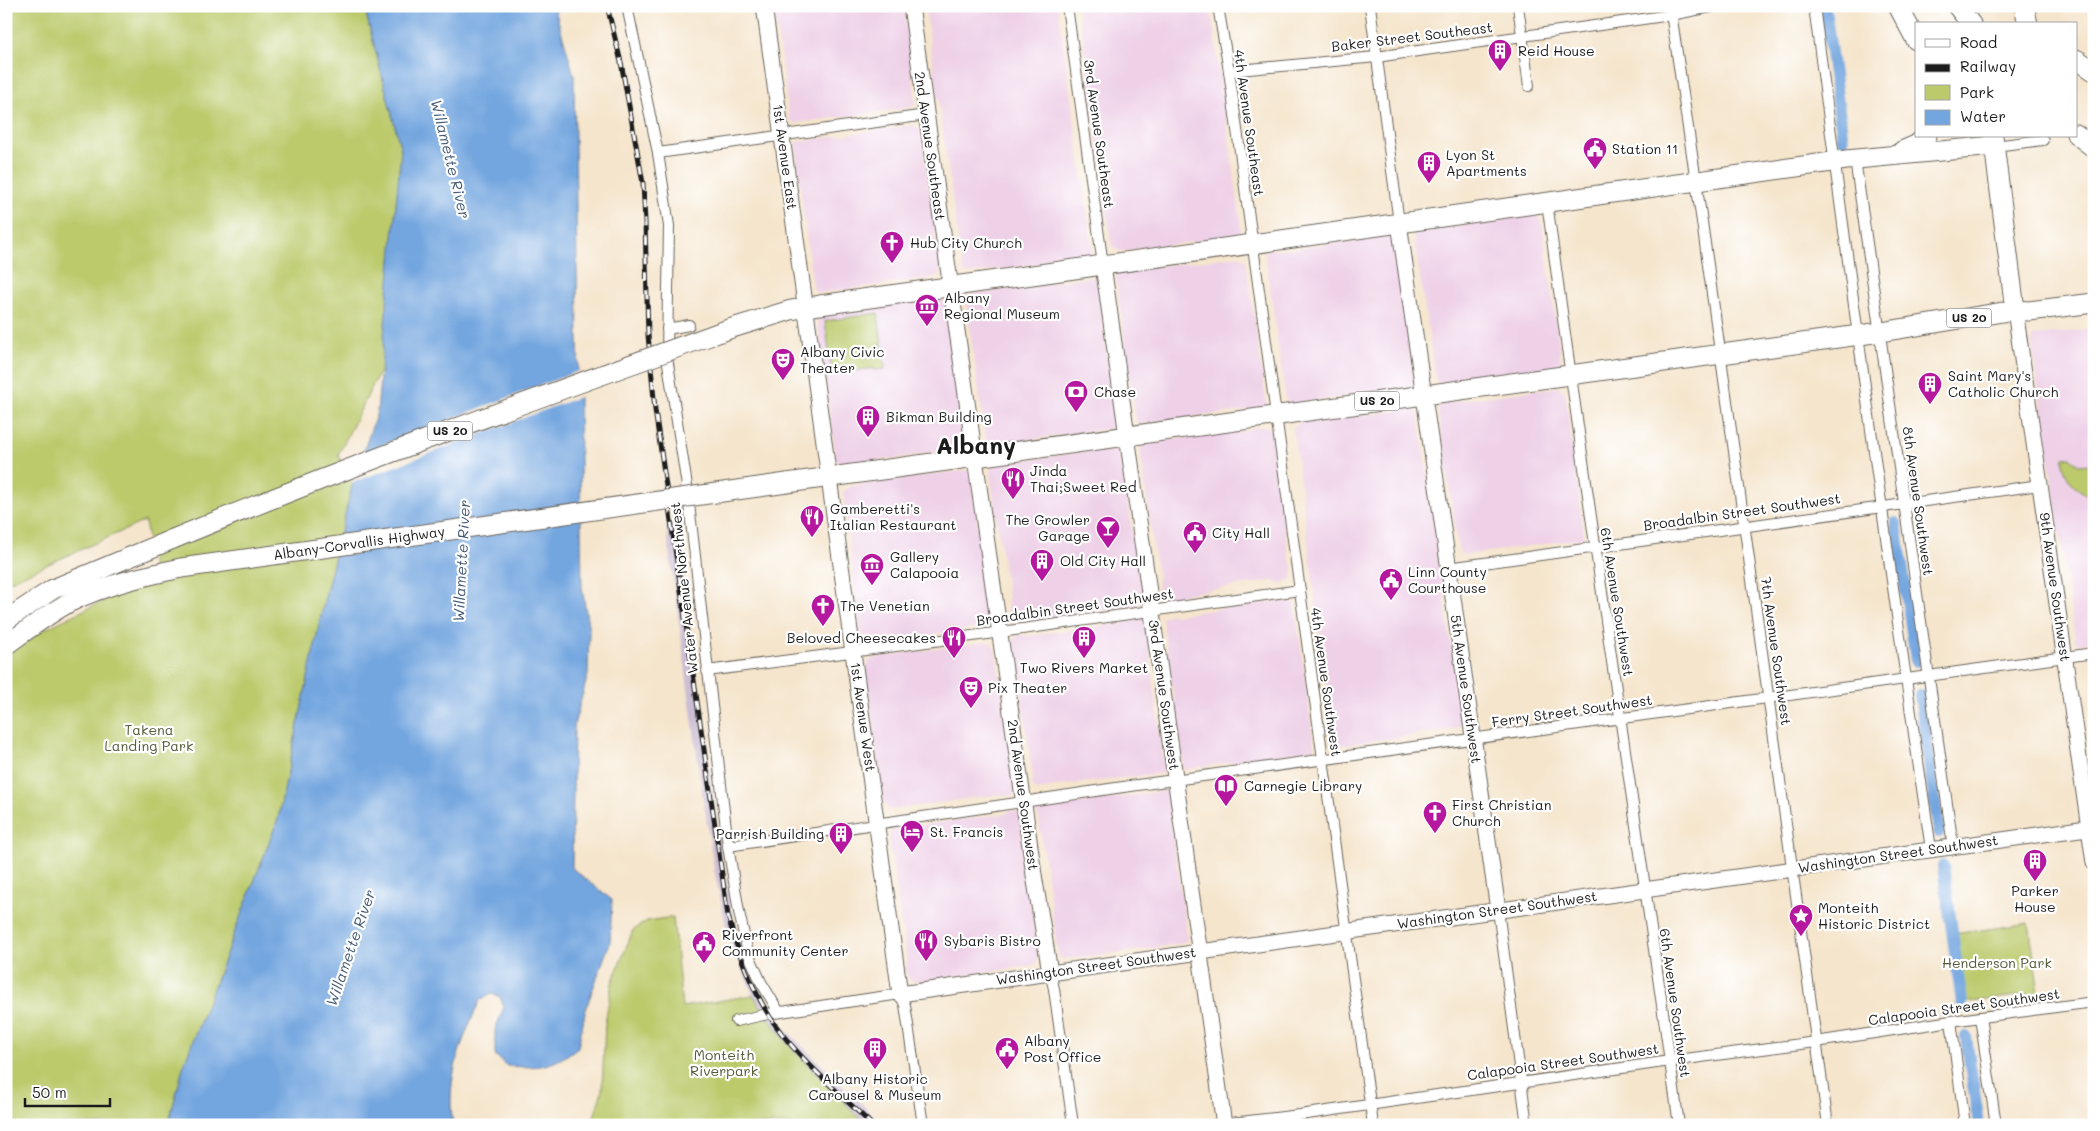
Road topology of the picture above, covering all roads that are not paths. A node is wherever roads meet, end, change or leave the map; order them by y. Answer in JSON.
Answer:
{"nodes":[{"id":1,"x":627,"y":6,"type":"edge"},
{"id":2,"x":764,"y":6,"type":"edge"},
{"id":3,"x":911,"y":6,"type":"edge"},
{"id":4,"x":1066,"y":6,"type":"edge"},
{"id":5,"x":1218,"y":6,"type":"edge"},
{"id":6,"x":1370,"y":6,"type":"edge"},
{"id":7,"x":1518,"y":6,"type":"edge"},
{"id":8,"x":1716,"y":6,"type":"edge"},
{"id":9,"x":1814,"y":6,"type":"edge"},
{"id":10,"x":1898,"y":6,"type":"edge"},
{"id":11,"x":1957,"y":6,"type":"edge"},
{"id":12,"x":2024,"y":6,"type":"edge"},
{"id":13,"x":1670,"y":11,"type":"edge"},
{"id":14,"x":1969,"y":22,"type":"edge"},
{"id":15,"x":2028,"y":22,"type":"edge"},
{"id":16,"x":1523,"y":36,"type":"junction"},
{"id":17,"x":1915,"y":38,"type":"edge"},
{"id":18,"x":1376,"y":57,"type":"junction"},
{"id":19,"x":2078,"y":60,"type":"edge"},
{"id":20,"x":1229,"y":71,"type":"junction"},
{"id":21,"x":2094,"y":71,"type":"edge"},
{"id":22,"x":1530,"y":86,"type":"dead end"},
{"id":23,"x":926,"y":115,"type":"junction"},
{"id":24,"x":782,"y":136,"type":"junction"},
{"id":25,"x":2078,"y":136,"type":"edge"},
{"id":26,"x":1925,"y":138,"type":"edge"},
{"id":27,"x":2043,"y":140,"type":"dead end"},
{"id":28,"x":1994,"y":141,"type":"edge"},
{"id":29,"x":2094,"y":148,"type":"edge"},
{"id":30,"x":658,"y":153,"type":"junction"},
{"id":31,"x":1896,"y":154,"type":"junction"},
{"id":32,"x":1855,"y":159,"type":"junction"},
{"id":33,"x":1834,"y":162,"type":"junction"},
{"id":34,"x":1695,"y":180,"type":"junction"},
{"id":35,"x":1547,"y":202,"type":"junction"},
{"id":36,"x":1399,"y":223,"type":"junction"},
{"id":37,"x":1252,"y":244,"type":"junction"},
{"id":38,"x":1104,"y":265,"type":"junction"},
{"id":39,"x":949,"y":286,"type":"junction"},
{"id":40,"x":2094,"y":303,"type":"edge"},
{"id":41,"x":806,"y":308,"type":"junction"},
{"id":42,"x":2015,"y":310,"type":"junction"},
{"id":43,"x":689,"y":325,"type":"dead end"},
{"id":44,"x":667,"y":329,"type":"junction"},
{"id":45,"x":1880,"y":332,"type":"junction"},
{"id":46,"x":1858,"y":335,"type":"junction"},
{"id":47,"x":1720,"y":354,"type":"junction"},
{"id":48,"x":1571,"y":374,"type":"junction"},
{"id":49,"x":1425,"y":395,"type":"junction"},
{"id":50,"x":1276,"y":415,"type":"junction"},
{"id":51,"x":1128,"y":436,"type":"junction"},
{"id":52,"x":975,"y":457,"type":"junction"},
{"id":53,"x":830,"y":477,"type":"junction"},
{"id":54,"x":2040,"y":485,"type":"junction"},
{"id":55,"x":1904,"y":504,"type":"junction"},
{"id":56,"x":1881,"y":507,"type":"junction"},
{"id":57,"x":1744,"y":526,"type":"junction"},
{"id":58,"x":1594,"y":546,"type":"junction"},
{"id":59,"x":1448,"y":568,"type":"junction"},
{"id":60,"x":1300,"y":590,"type":"junction"},
{"id":61,"x":1153,"y":610,"type":"junction"},
{"id":62,"x":6,"y":620,"type":"edge"},
{"id":63,"x":1000,"y":632,"type":"junction"},
{"id":64,"x":6,"y":645,"type":"edge"},
{"id":65,"x":854,"y":652,"type":"junction"},
{"id":66,"x":2094,"y":652,"type":"edge"},
{"id":67,"x":2064,"y":657,"type":"junction"},
{"id":68,"x":707,"y":671,"type":"junction"},
{"id":69,"x":1929,"y":674,"type":"junction"},
{"id":70,"x":1905,"y":678,"type":"junction"},
{"id":71,"x":1768,"y":698,"type":"junction"},
{"id":72,"x":1620,"y":719,"type":"junction"},
{"id":73,"x":1473,"y":739,"type":"junction"},
{"id":74,"x":1323,"y":760,"type":"junction"},
{"id":75,"x":1176,"y":780,"type":"junction"},
{"id":76,"x":1025,"y":802,"type":"junction"},
{"id":77,"x":877,"y":823,"type":"junction"},
{"id":78,"x":2091,"y":827,"type":"edge"},
{"id":79,"x":728,"y":846,"type":"junction"},
{"id":80,"x":1953,"y":846,"type":"junction"},
{"id":81,"x":1931,"y":849,"type":"junction"},
{"id":82,"x":2094,"y":863,"type":"edge"},
{"id":83,"x":1792,"y":869,"type":"junction"},
{"id":84,"x":1645,"y":890,"type":"junction"},
{"id":85,"x":1498,"y":910,"type":"junction"},
{"id":86,"x":1347,"y":931,"type":"junction"},
{"id":87,"x":1200,"y":951,"type":"junction"},
{"id":88,"x":1050,"y":972,"type":"junction"},
{"id":89,"x":900,"y":994,"type":"junction"},
{"id":90,"x":2094,"y":1002,"type":"edge"},
{"id":91,"x":779,"y":1012,"type":"junction"},
{"id":92,"x":1980,"y":1017,"type":"junction"},
{"id":93,"x":736,"y":1021,"type":"dead end"},
{"id":94,"x":1952,"y":1021,"type":"junction"},
{"id":95,"x":1816,"y":1042,"type":"junction"},
{"id":96,"x":1670,"y":1060,"type":"junction"},
{"id":97,"x":1521,"y":1083,"type":"junction"},
{"id":98,"x":1370,"y":1103,"type":"junction"},
{"id":99,"x":1221,"y":1124,"type":"edge"},
{"id":100,"x":923,"y":1125,"type":"edge"},
{"id":101,"x":1073,"y":1125,"type":"edge"},
{"id":102,"x":1373,"y":1125,"type":"edge"},
{"id":103,"x":1528,"y":1125,"type":"edge"},
{"id":104,"x":1679,"y":1125,"type":"edge"},
{"id":105,"x":1828,"y":1125,"type":"edge"},
{"id":106,"x":1965,"y":1125,"type":"edge"},
{"id":107,"x":1996,"y":1125,"type":"edge"}],
"edges":[{"from":1,"to":30,"type":"street","name":"Water Avenue Northwest"},
{"from":2,"to":24,"type":"street","name":"1st Avenue East"},
{"from":3,"to":23,"type":"street","name":"2nd Avenue Southeast"},
{"from":4,"to":38,"type":"street","name":"3rd Avenue Southeast"},
{"from":5,"to":20,"type":"street","name":"4th Avenue Southeast"},
{"from":6,"to":18,"type":"street"},
{"from":7,"to":16,"type":"street"},
{"from":8,"to":13,"type":"street","name":"Baker Street Southeast"},
{"from":9,"to":33,"type":"street"},
{"from":10,"to":17,"type":"highway"},
{"from":11,"to":14,"type":"highway"},
{"from":12,"to":15,"type":"highway"},
{"from":13,"to":16,"type":"street","name":"Baker Street Southeast"},
{"from":13,"to":34,"type":"street","name":"7th Avenue Southwest"},
{"from":16,"to":18,"type":"street","name":"Baker Street Southeast"},
{"from":16,"to":22,"type":"street"},
{"from":18,"to":20,"type":"street","name":"Baker Street Southeast"},
{"from":18,"to":36,"type":"street"},
{"from":19,"to":21,"type":"highway"},
{"from":20,"to":37,"type":"street","name":"4th Avenue Southeast"},
{"from":23,"to":24,"type":"street"},
{"from":23,"to":39,"type":"street","name":"2nd Avenue Southeast"},
{"from":24,"to":30,"type":"street"},
{"from":24,"to":41,"type":"street","name":"1st Avenue East"},
{"from":25,"to":29,"type":"highway"},
{"from":26,"to":31,"type":"highway","number":"US 20"},
{"from":27,"to":28,"type":"street"},
{"from":28,"to":31,"type":"highway"},
{"from":28,"to":42,"type":"highway"},
{"from":30,"to":44,"type":"street","name":"Water Avenue Northwest"},
{"from":31,"to":32,"type":"highway","number":"US 20"},
{"from":32,"to":33,"type":"highway","number":"US 20"},
{"from":32,"to":45,"type":"street","name":"8th Avenue Southwest"},
{"from":33,"to":34,"type":"highway","number":"US 20"},
{"from":33,"to":46,"type":"street"},
{"from":34,"to":35,"type":"highway","number":"US 20"},
{"from":34,"to":47,"type":"street","name":"7th Avenue Southwest"},
{"from":35,"to":36,"type":"highway","number":"US 20"},
{"from":35,"to":48,"type":"street","name":"6th Avenue Southwest"},
{"from":36,"to":37,"type":"highway","number":"US 20"},
{"from":36,"to":49,"type":"street","name":"5th Avenue Southwest"},
{"from":37,"to":38,"type":"highway","number":"US 20"},
{"from":37,"to":50,"type":"street","name":"4th Avenue Southwest"},
{"from":38,"to":39,"type":"highway","number":"US 20"},
{"from":38,"to":51,"type":"street","name":"3rd Avenue Southwest"},
{"from":39,"to":41,"type":"highway","number":"US 20"},
{"from":39,"to":52,"type":"street","name":"2nd Avenue Southwest"},
{"from":40,"to":42,"type":"highway"},
{"from":41,"to":53,"type":"street","name":"1st Avenue West"},
{"from":41,"to":62,"type":"highway","number":"US 20","bridge":true},
{"from":42,"to":45,"type":"highway","number":"US 20"},
{"from":42,"to":54,"type":"street","name":"9th Avenue Southwest"},
{"from":43,"to":44,"type":"street"},
{"from":44,"to":68,"type":"street","name":"Water Avenue Northwest"},
{"from":45,"to":46,"type":"highway","number":"US 20"},
{"from":45,"to":55,"type":"street","name":"8th Avenue Southwest"},
{"from":46,"to":47,"type":"highway","number":"US 20"},
{"from":46,"to":56,"type":"street"},
{"from":47,"to":48,"type":"highway","number":"US 20"},
{"from":47,"to":57,"type":"street","name":"7th Avenue Southwest"},
{"from":48,"to":49,"type":"highway","number":"US 20"},
{"from":48,"to":58,"type":"street","name":"6th Avenue Southwest"},
{"from":49,"to":50,"type":"highway","number":"US 20"},
{"from":49,"to":59,"type":"street","name":"5th Avenue Southwest"},
{"from":50,"to":51,"type":"highway","number":"US 20"},
{"from":50,"to":60,"type":"street","name":"4th Avenue Southwest"},
{"from":51,"to":52,"type":"highway","number":"US 20"},
{"from":51,"to":61,"type":"street","name":"3rd Avenue Southwest"},
{"from":52,"to":53,"type":"highway","number":"US 20"},
{"from":52,"to":63,"type":"street","name":"2nd Avenue Southwest"},
{"from":53,"to":64,"type":"highway","name":"Albany-Corvallis Highway","number":"US 20","bridge":true},
{"from":53,"to":65,"type":"street","name":"1st Avenue West"},
{"from":54,"to":55,"type":"street","name":"Broadalbin Street Southwest"},
{"from":54,"to":67,"type":"street","name":"9th Avenue Southwest"},
{"from":55,"to":56,"type":"street","name":"Broadalbin Street Southwest"},
{"from":55,"to":69,"type":"street","name":"8th Avenue Southwest"},
{"from":56,"to":57,"type":"street","name":"Broadalbin Street Southwest"},
{"from":56,"to":70,"type":"street"},
{"from":57,"to":58,"type":"street","name":"Broadalbin Street Southwest"},
{"from":57,"to":71,"type":"street","name":"7th Avenue Southwest"},
{"from":58,"to":59,"type":"street","name":"Broadalbin Street Southwest"},
{"from":58,"to":72,"type":"street","name":"6th Avenue Southwest"},
{"from":59,"to":73,"type":"street","name":"5th Avenue Southwest"},
{"from":60,"to":61,"type":"street","name":"Broadalbin Street Southwest"},
{"from":60,"to":74,"type":"street","name":"4th Avenue Southwest"},
{"from":61,"to":63,"type":"street","name":"Broadalbin Street Southwest"},
{"from":61,"to":75,"type":"street","name":"3rd Avenue Southwest"},
{"from":63,"to":65,"type":"street","name":"Broadalbin Street Southwest"},
{"from":63,"to":76,"type":"street","name":"2nd Avenue Southwest"},
{"from":65,"to":68,"type":"street","name":"Broadalbin Street Southwest"},
{"from":65,"to":77,"type":"street","name":"1st Avenue West"},
{"from":66,"to":67,"type":"street","name":"Ferry Street Southwest"},
{"from":67,"to":69,"type":"street","name":"Ferry Street Southwest"},
{"from":67,"to":78,"type":"street","name":"9th Avenue Southwest"},
{"from":68,"to":79,"type":"street","name":"Water Avenue Northwest"},
{"from":69,"to":70,"type":"street","name":"Ferry Street Southwest"},
{"from":69,"to":80,"type":"street","name":"8th Avenue Southwest"},
{"from":70,"to":71,"type":"street","name":"Ferry Street Southwest"},
{"from":70,"to":81,"type":"street"},
{"from":71,"to":72,"type":"street","name":"Ferry Street Southwest"},
{"from":71,"to":83,"type":"street","name":"7th Avenue Southwest"},
{"from":72,"to":73,"type":"street","name":"Ferry Street Southwest"},
{"from":72,"to":84,"type":"street","name":"6th Avenue Southwest"},
{"from":73,"to":74,"type":"street","name":"Ferry Street Southwest"},
{"from":73,"to":85,"type":"street","name":"5th Avenue Southwest"},
{"from":74,"to":75,"type":"street","name":"Ferry Street Southwest"},
{"from":74,"to":86,"type":"street","name":"4th Avenue Southwest"},
{"from":75,"to":76,"type":"street","name":"Ferry Street Southwest"},
{"from":75,"to":87,"type":"street","name":"3rd Avenue Southwest"},
{"from":76,"to":77,"type":"street","name":"Ferry Street Southwest"},
{"from":76,"to":88,"type":"street","name":"2nd Avenue Southwest"},
{"from":77,"to":79,"type":"street","name":"Ferry Street Southwest"},
{"from":77,"to":89,"type":"street","name":"1st Avenue West"},
{"from":78,"to":80,"type":"street","name":"Washington Street Southwest"},
{"from":78,"to":82,"type":"street","name":"9th Avenue Southwest"},
{"from":79,"to":91,"type":"street","name":"Water Avenue Northwest"},
{"from":80,"to":81,"type":"street","name":"Washington Street Southwest"},
{"from":81,"to":83,"type":"street","name":"Washington Street Southwest"},
{"from":83,"to":84,"type":"street","name":"Washington Street Southwest"},
{"from":83,"to":95,"type":"street","name":"7th Avenue Southwest"},
{"from":84,"to":85,"type":"street","name":"Washington Street Southwest"},
{"from":84,"to":96,"type":"street","name":"6th Avenue Southwest"},
{"from":85,"to":86,"type":"street","name":"Washington Street Southwest"},
{"from":85,"to":97,"type":"street","name":"5th Avenue Southwest"},
{"from":86,"to":87,"type":"street","name":"Washington Street Southwest"},
{"from":86,"to":98,"type":"street","name":"4th Avenue Southwest"},
{"from":87,"to":88,"type":"street","name":"Washington Street Southwest"},
{"from":87,"to":99,"type":"street","name":"3rd Avenue Southwest"},
{"from":88,"to":89,"type":"street","name":"Washington Street Southwest"},
{"from":88,"to":101,"type":"street","name":"2nd Avenue Southwest"},
{"from":89,"to":91,"type":"street"},
{"from":89,"to":100,"type":"street","name":"1st Avenue West"},
{"from":90,"to":92,"type":"street","name":"Calapooia Street Southwest"},
{"from":91,"to":93,"type":"street"},
{"from":92,"to":94,"type":"street","name":"Calapooia Street Southwest"},
{"from":92,"to":107,"type":"street"},
{"from":94,"to":95,"type":"street","name":"Calapooia Street Southwest"},
{"from":94,"to":106,"type":"street"},
{"from":95,"to":96,"type":"street","name":"Calapooia Street Southwest"},
{"from":95,"to":105,"type":"street","name":"7th Avenue Southwest"},
{"from":96,"to":97,"type":"street","name":"Calapooia Street Southwest"},
{"from":96,"to":104,"type":"street","name":"6th Avenue Southwest"},
{"from":97,"to":98,"type":"street","name":"Calapooia Street Southwest"},
{"from":97,"to":103,"type":"street","name":"5th Avenue Southwest"},
{"from":98,"to":99,"type":"street","name":"Calapooia Street Southwest"},
{"from":98,"to":102,"type":"street","name":"4th Avenue Southwest"}]}
